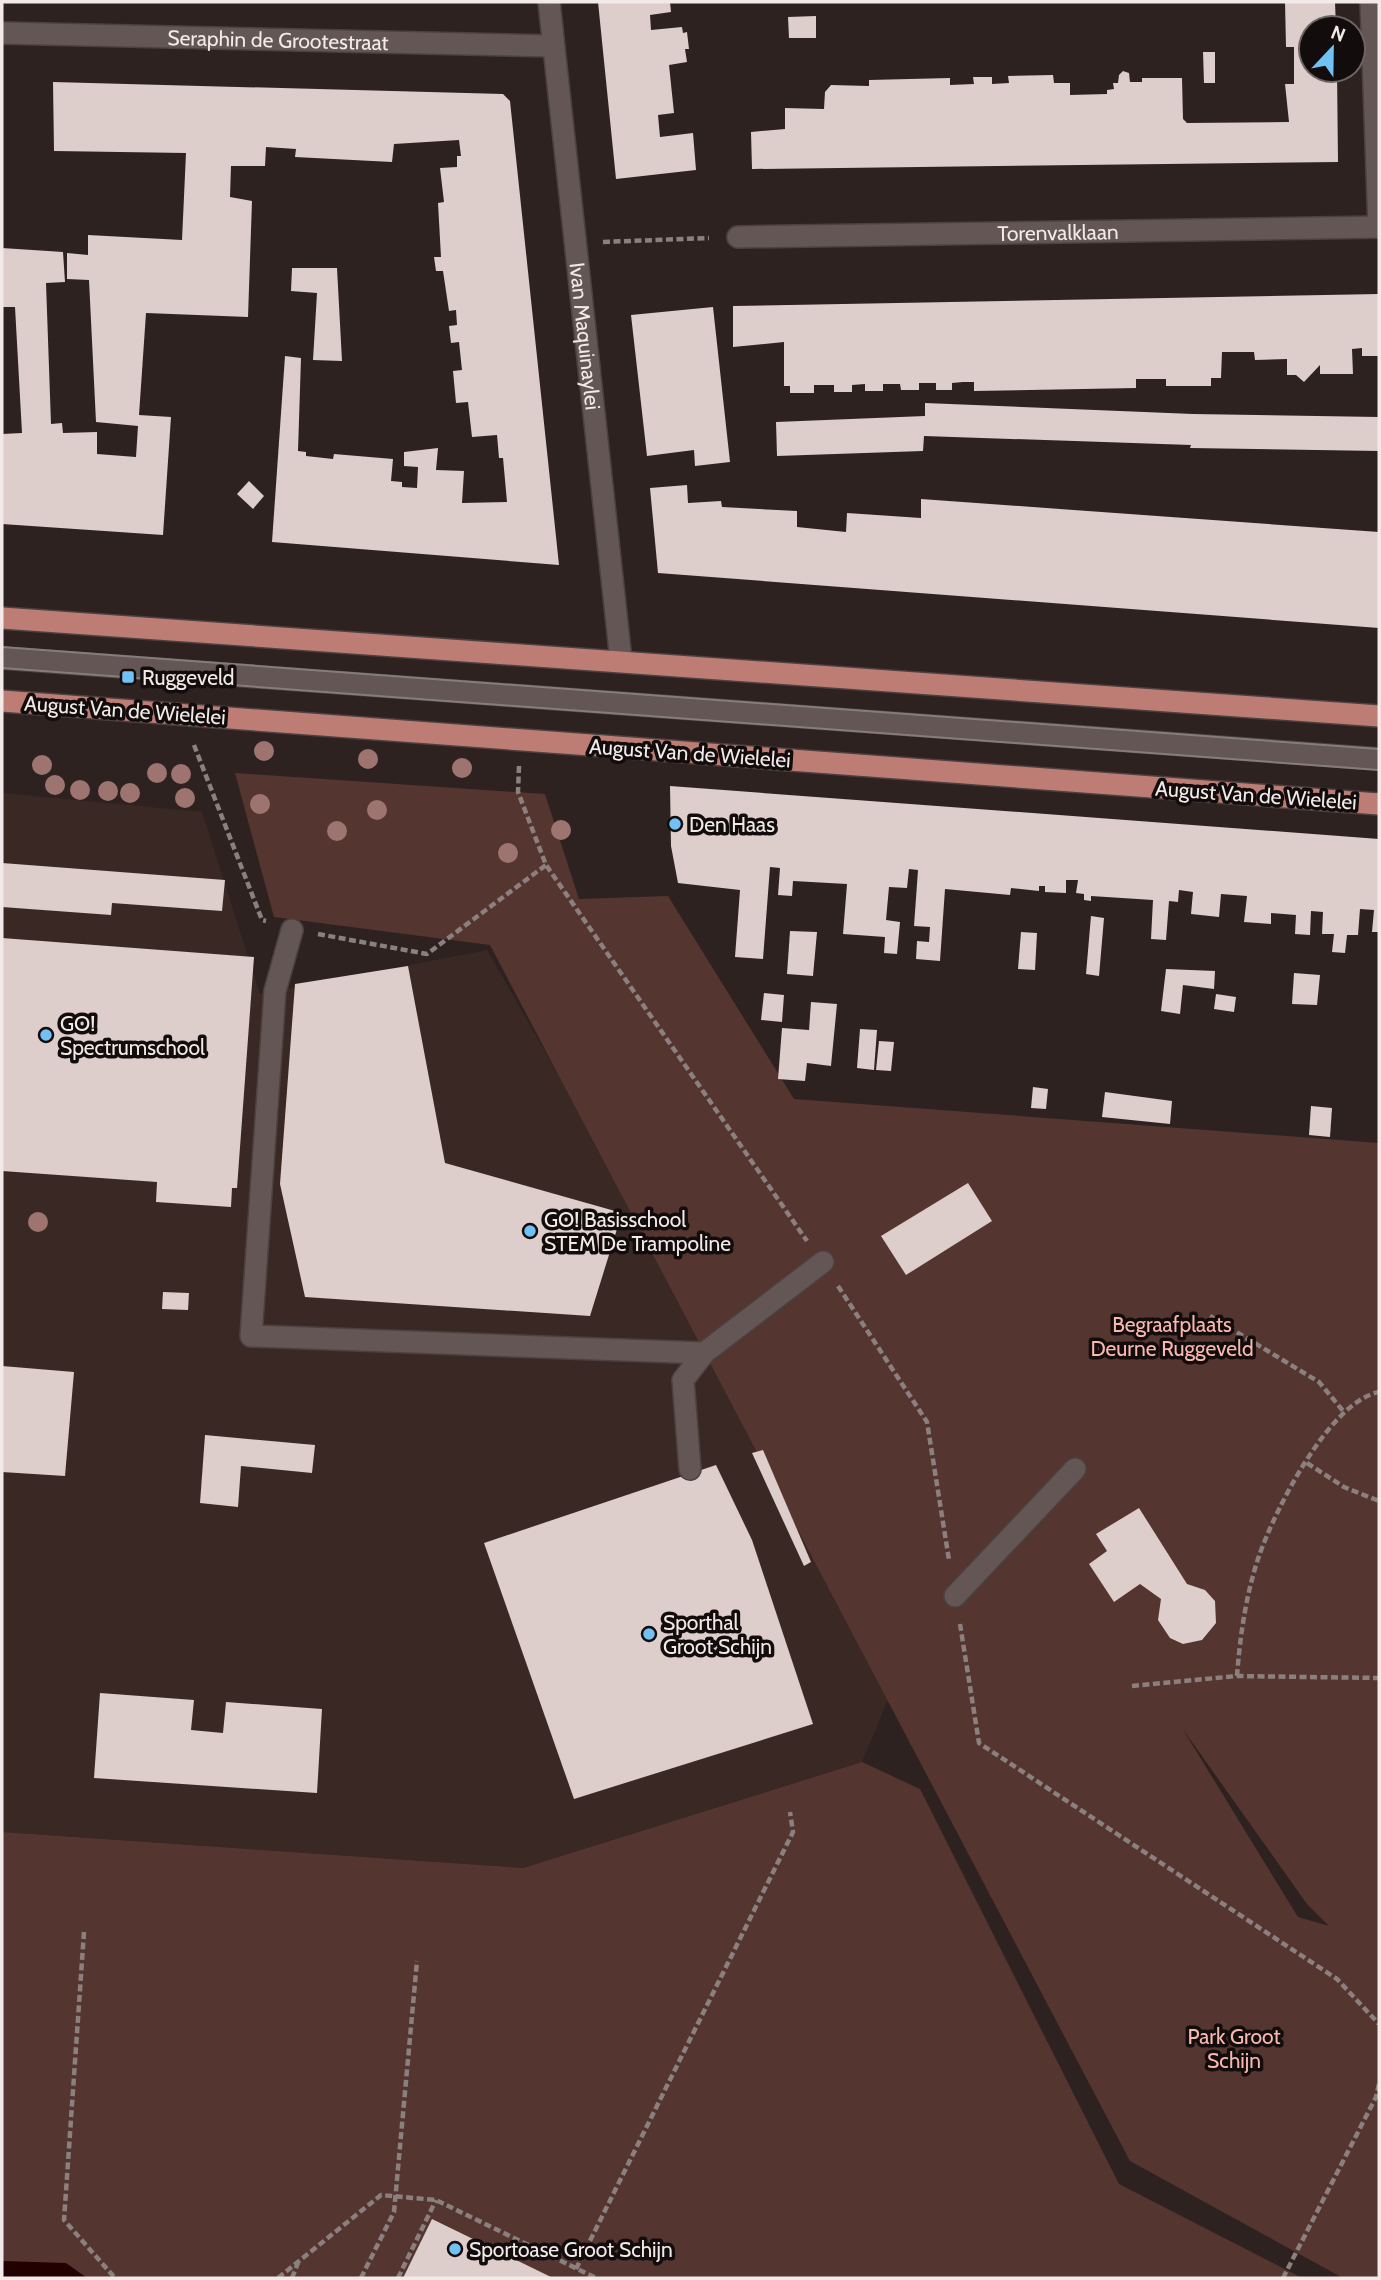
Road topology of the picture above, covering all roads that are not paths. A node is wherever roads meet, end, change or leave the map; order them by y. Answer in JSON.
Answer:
{"nodes":[{"id":1,"x":1371,"y":2,"type":"edge"},
{"id":2,"x":547,"y":5,"type":"edge"},
{"id":3,"x":2,"y":33,"type":"edge"},
{"id":4,"x":553,"y":46,"type":"junction"},
{"id":5,"x":1379,"y":227,"type":"edge"},
{"id":6,"x":738,"y":237,"type":"road end"},
{"id":7,"x":2,"y":618,"type":"edge"},
{"id":8,"x":2,"y":657,"type":"edge"},
{"id":9,"x":621,"y":660,"type":"junction"},
{"id":10,"x":2,"y":701,"type":"edge"},
{"id":11,"x":1379,"y":716,"type":"edge"},
{"id":12,"x":1379,"y":759,"type":"edge"},
{"id":13,"x":1379,"y":804,"type":"edge"},
{"id":14,"x":292,"y":930,"type":"road end"},
{"id":15,"x":822,"y":1262,"type":"road end"},
{"id":16,"x":704,"y":1353,"type":"junction"},
{"id":17,"x":690,"y":1469,"type":"dead end"},
{"id":18,"x":1075,"y":1469,"type":"dead end"},
{"id":19,"x":955,"y":1597,"type":"road end"}],
"edges":[{"from":1,"to":5,"type":"street"},
{"from":2,"to":4,"type":"street","name":"Ivan Maquinaylei"},
{"from":3,"to":4,"type":"street","name":"Seraphin de Grootestraat"},
{"from":4,"to":9,"type":"street","name":"Ivan Maquinaylei"},
{"from":5,"to":6,"type":"street","name":"Torenvalklaan"},
{"from":7,"to":9,"type":"main road"},
{"from":8,"to":12,"type":"street","name":"August Van de Wielelei"},
{"from":9,"to":11,"type":"main road"},
{"from":10,"to":13,"type":"main road","name":"August Van de Wielelei"},
{"from":14,"to":16,"type":"street"},
{"from":15,"to":16,"type":"street"},
{"from":16,"to":17,"type":"street"},
{"from":18,"to":19,"type":"street"}]}
